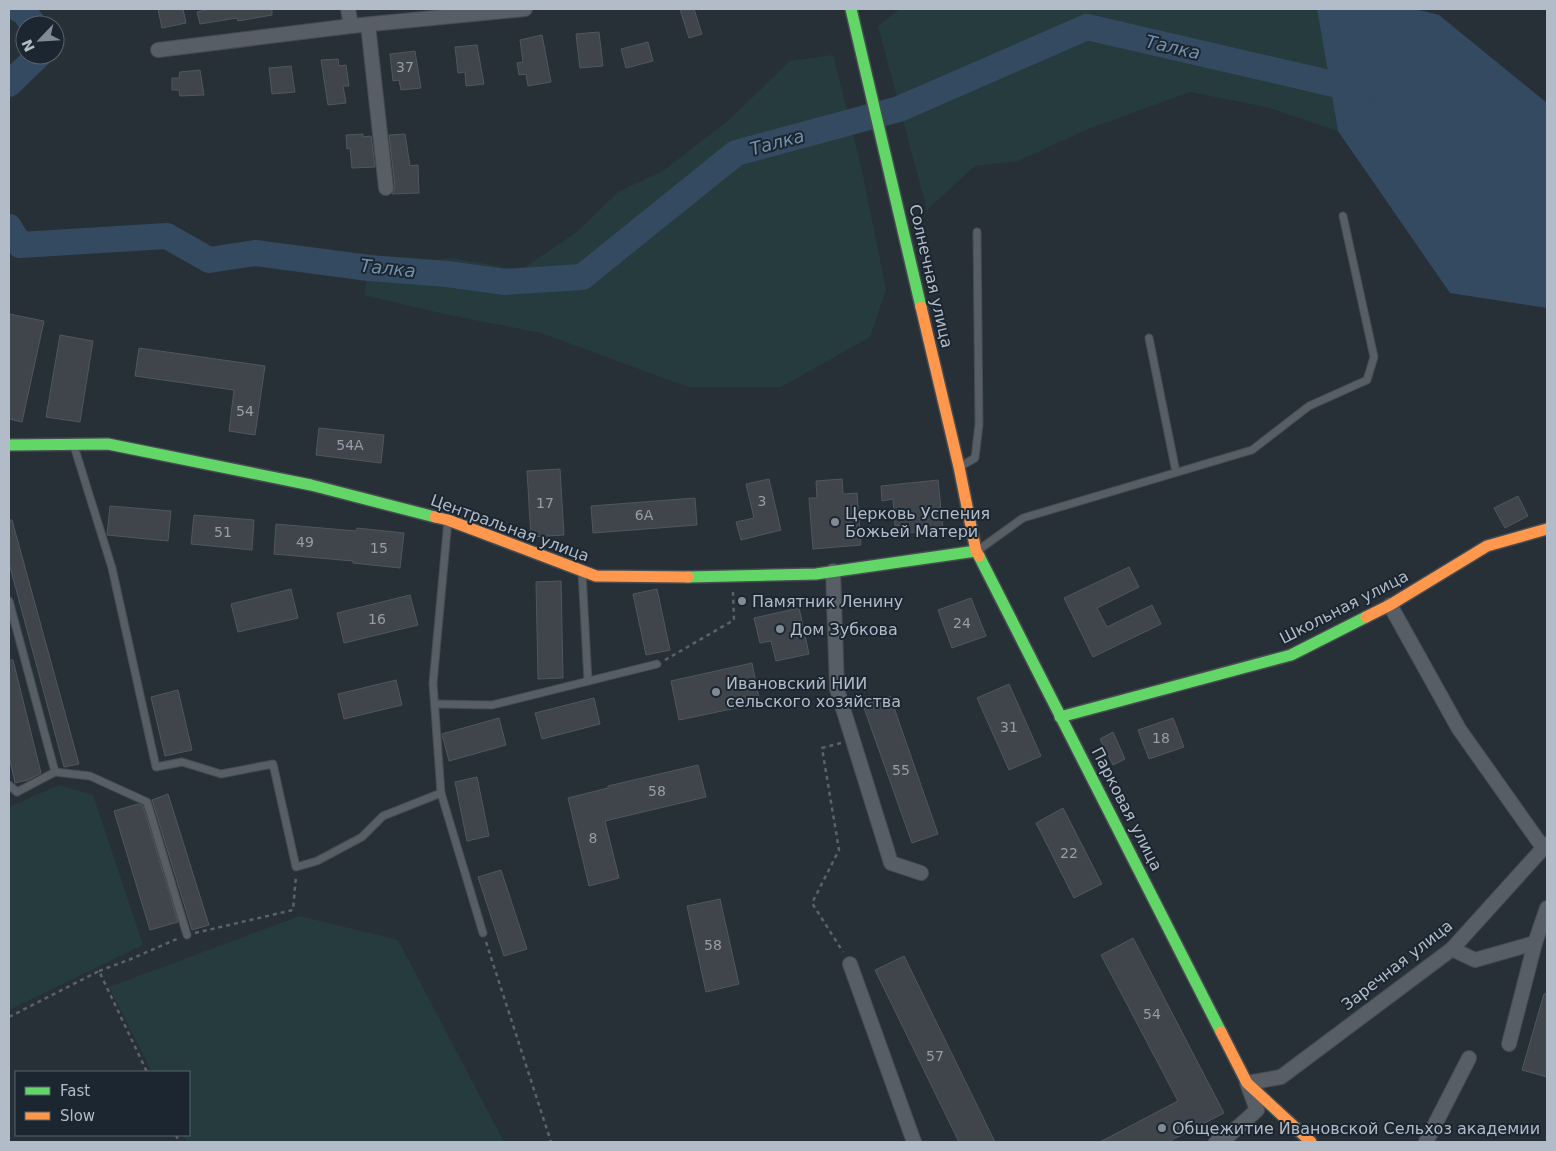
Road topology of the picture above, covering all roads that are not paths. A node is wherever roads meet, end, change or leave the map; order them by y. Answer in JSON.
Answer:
{"nodes":[{"id":1,"x":348,"y":9,"type":"edge"},
{"id":2,"x":525,"y":9,"type":"edge"},
{"id":3,"x":851,"y":9,"type":"edge"},
{"id":4,"x":368,"y":24,"type":"junction"},
{"id":5,"x":351,"y":26,"type":"junction"},
{"id":6,"x":158,"y":50,"type":"dead end"},
{"id":7,"x":386,"y":188,"type":"dead end"},
{"id":8,"x":1344,"y":216,"type":"dead end"},
{"id":9,"x":977,"y":232,"type":"dead end"},
{"id":10,"x":1149,"y":338,"type":"dead end"},
{"id":11,"x":73,"y":443,"type":"junction"},
{"id":12,"x":9,"y":444,"type":"edge"},
{"id":13,"x":959,"y":467,"type":"junction"},
{"id":14,"x":1176,"y":472,"type":"junction"},
{"id":15,"x":448,"y":520,"type":"junction"},
{"id":16,"x":1547,"y":529,"type":"edge"},
{"id":17,"x":976,"y":551,"type":"junction"},
{"id":18,"x":582,"y":570,"type":"junction"},
{"id":19,"x":832,"y":571,"type":"junction"},
{"id":20,"x":9,"y":601,"type":"edge"},
{"id":21,"x":1390,"y":605,"type":"junction"},
{"id":22,"x":657,"y":664,"type":"road end"},
{"id":23,"x":588,"y":681,"type":"junction"},
{"id":24,"x":434,"y":704,"type":"junction"},
{"id":25,"x":1060,"y":717,"type":"junction"},
{"id":26,"x":55,"y":772,"type":"junction"},
{"id":27,"x":9,"y":785,"type":"edge"},
{"id":28,"x":441,"y":793,"type":"junction"},
{"id":29,"x":1546,"y":846,"type":"edge"},
{"id":30,"x":921,"y":873,"type":"dead end"},
{"id":31,"x":1547,"y":908,"type":"edge"},
{"id":32,"x":483,"y":933,"type":"road end"},
{"id":33,"x":187,"y":935,"type":"road end"},
{"id":34,"x":1535,"y":943,"type":"junction"},
{"id":35,"x":1452,"y":949,"type":"junction"},
{"id":36,"x":850,"y":964,"type":"road end"},
{"id":37,"x":1510,"y":1044,"type":"dead end"},
{"id":38,"x":1470,"y":1058,"type":"dead end"},
{"id":39,"x":1247,"y":1083,"type":"junction"},
{"id":40,"x":914,"y":1142,"type":"edge"},
{"id":41,"x":1216,"y":1142,"type":"edge"},
{"id":42,"x":1311,"y":1142,"type":"edge"},
{"id":43,"x":1426,"y":1142,"type":"edge"}],
"edges":[{"from":1,"to":5,"type":"street"},
{"from":2,"to":4,"type":"street"},
{"from":3,"to":13,"type":"street","name":"Солнечная улица"},
{"from":4,"to":5,"type":"street"},
{"from":4,"to":7,"type":"street"},
{"from":5,"to":6,"type":"street"},
{"from":8,"to":14,"type":"lane"},
{"from":9,"to":13,"type":"lane"},
{"from":10,"to":14,"type":"lane"},
{"from":11,"to":12,"type":"street","name":"Центральная улица"},
{"from":11,"to":15,"type":"street","name":"Центральная улица"},
{"from":11,"to":28,"type":"lane"},
{"from":13,"to":17,"type":"street","name":"Солнечная улица"},
{"from":14,"to":17,"type":"lane"},
{"from":15,"to":18,"type":"street","name":"Центральная улица"},
{"from":15,"to":24,"type":"lane"},
{"from":16,"to":21,"type":"street","name":"Школьная улица"},
{"from":17,"to":19,"type":"street","name":"Центральная улица"},
{"from":17,"to":25,"type":"street","name":"Парковая улица"},
{"from":18,"to":19,"type":"street","name":"Центральная улица"},
{"from":18,"to":23,"type":"lane"},
{"from":19,"to":30,"type":"street"},
{"from":20,"to":26,"type":"lane"},
{"from":21,"to":25,"type":"street","name":"Школьная улица"},
{"from":21,"to":29,"type":"street"},
{"from":22,"to":23,"type":"lane"},
{"from":23,"to":24,"type":"lane"},
{"from":24,"to":28,"type":"lane"},
{"from":25,"to":39,"type":"street","name":"Парковая улица"},
{"from":26,"to":27,"type":"lane"},
{"from":26,"to":33,"type":"lane"},
{"from":28,"to":32,"type":"lane"},
{"from":29,"to":35,"type":"street","name":"Заречная улица"},
{"from":31,"to":34,"type":"street"},
{"from":34,"to":35,"type":"street"},
{"from":34,"to":37,"type":"street"},
{"from":35,"to":39,"type":"street","name":"Заречная улица"},
{"from":36,"to":40,"type":"street"},
{"from":38,"to":43,"type":"street"},
{"from":39,"to":41,"type":"street","name":"Парковая улица"},
{"from":39,"to":42,"type":"street","name":"Парковая улица"}]}
